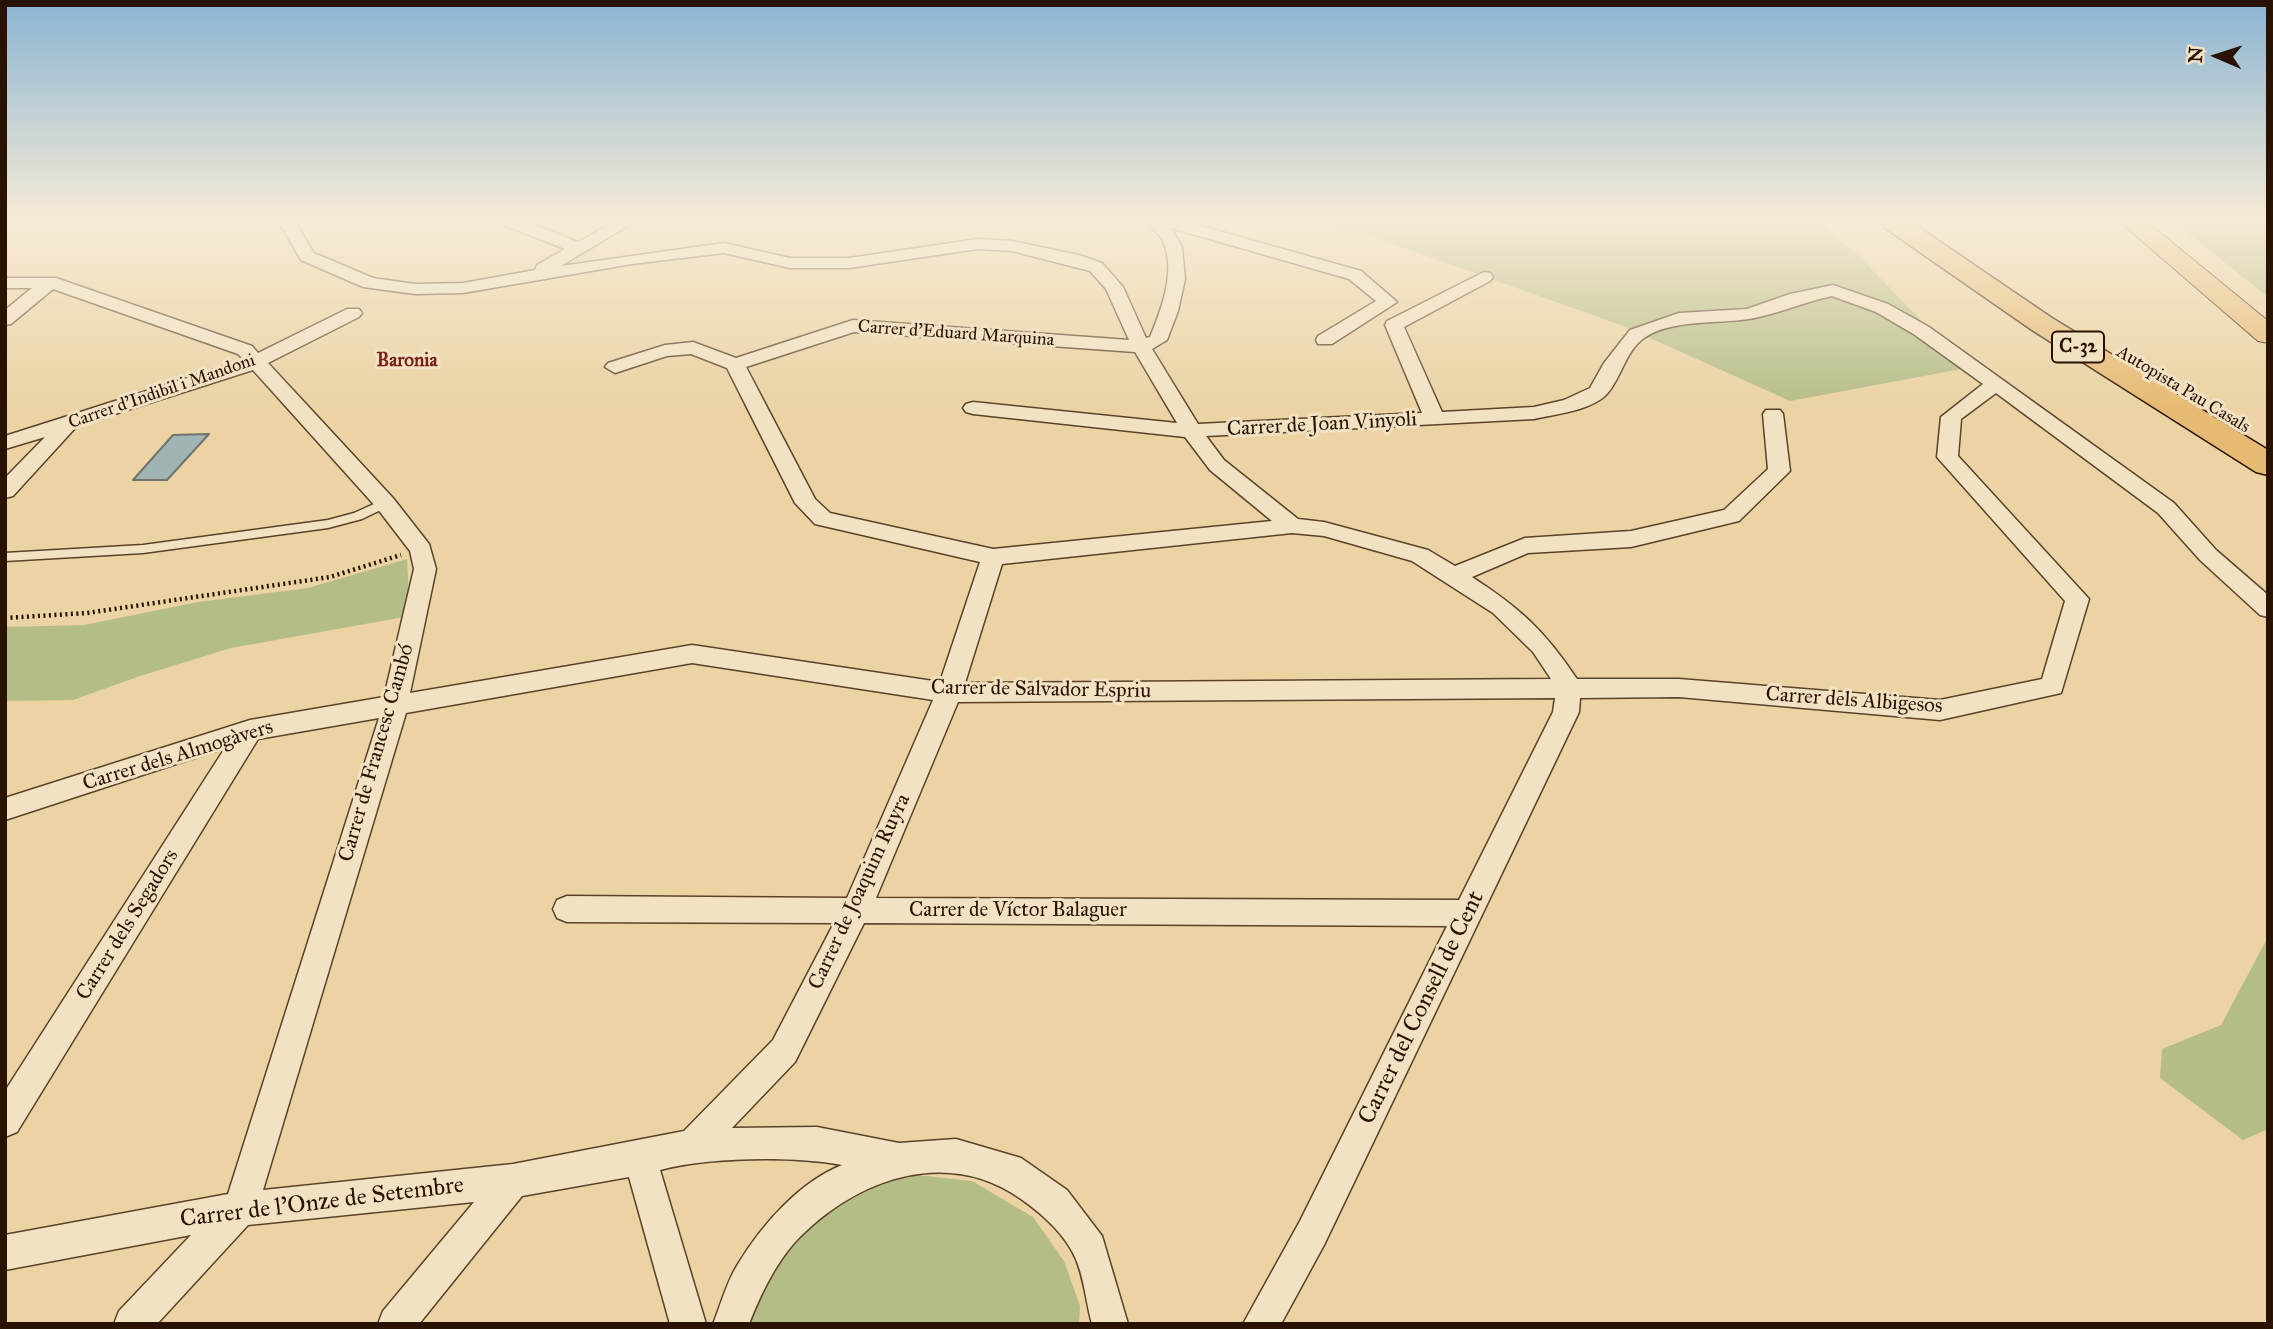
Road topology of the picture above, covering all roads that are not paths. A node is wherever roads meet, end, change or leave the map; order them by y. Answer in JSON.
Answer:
{"nodes":[{"id":1,"x":48,"y":284,"type":"edge"},
{"id":2,"x":56,"y":284,"type":"edge"},
{"id":3,"x":377,"y":284,"type":"edge"},
{"id":4,"x":485,"y":284,"type":"edge"},
{"id":5,"x":1111,"y":284,"type":"edge"},
{"id":6,"x":1176,"y":284,"type":"edge"},
{"id":7,"x":1366,"y":284,"type":"edge"},
{"id":8,"x":1471,"y":284,"type":"edge"},
{"id":9,"x":1984,"y":284,"type":"edge"},
{"id":10,"x":2018,"y":284,"type":"edge"},
{"id":11,"x":2207,"y":284,"type":"edge"},
{"id":12,"x":2227,"y":284,"type":"edge"},
{"id":13,"x":2235,"y":284,"type":"edge"},
{"id":14,"x":2268,"y":312,"type":"edge"},
{"id":15,"x":353,"y":313,"type":"dead end"},
{"id":16,"x":2268,"y":319,"type":"edge"},
{"id":17,"x":5,"y":320,"type":"edge"},
{"id":18,"x":2268,"y":335,"type":"edge"},
{"id":19,"x":1325,"y":340,"type":"dead end"},
{"id":20,"x":1141,"y":347,"type":"junction"},
{"id":21,"x":254,"y":363,"type":"junction"},
{"id":22,"x":735,"y":364,"type":"junction"},
{"id":23,"x":615,"y":367,"type":"dead end"},
{"id":24,"x":1997,"y":383,"type":"junction"},
{"id":25,"x":973,"y":408,"type":"dead end"},
{"id":26,"x":1773,"y":414,"type":"dead end"},
{"id":27,"x":1435,"y":419,"type":"junction"},
{"id":28,"x":69,"y":424,"type":"junction"},
{"id":29,"x":1191,"y":431,"type":"junction"},
{"id":30,"x":2268,"y":441,"type":"edge"},
{"id":31,"x":5,"y":443,"type":"edge"},
{"id":32,"x":2268,"y":465,"type":"edge"},
{"id":33,"x":5,"y":491,"type":"edge"},
{"id":34,"x":385,"y":503,"type":"junction"},
{"id":35,"x":1292,"y":526,"type":"junction"},
{"id":36,"x":5,"y":556,"type":"edge"},
{"id":37,"x":993,"y":557,"type":"junction"},
{"id":38,"x":1453,"y":576,"type":"junction"},
{"id":39,"x":2268,"y":609,"type":"edge"},
{"id":40,"x":1569,"y":687,"type":"junction"},
{"id":41,"x":949,"y":693,"type":"junction"},
{"id":42,"x":395,"y":706,"type":"junction"},
{"id":43,"x":250,"y":730,"type":"junction"},
{"id":44,"x":5,"y":809,"type":"edge"},
{"id":45,"x":567,"y":909,"type":"dead end"},
{"id":46,"x":856,"y":910,"type":"junction"},
{"id":47,"x":1469,"y":913,"type":"junction"},
{"id":48,"x":5,"y":1121,"type":"edge"},
{"id":49,"x":693,"y":1145,"type":"junction"},
{"id":50,"x":640,"y":1158,"type":"junction"},
{"id":51,"x":900,"y":1159,"type":"junction"},
{"id":52,"x":513,"y":1181,"type":"junction"},
{"id":53,"x":240,"y":1209,"type":"junction"},
{"id":54,"x":5,"y":1253,"type":"edge"},
{"id":55,"x":1112,"y":1322,"type":"edge"},
{"id":56,"x":132,"y":1324,"type":"edge"},
{"id":57,"x":396,"y":1324,"type":"edge"},
{"id":58,"x":688,"y":1324,"type":"edge"},
{"id":59,"x":731,"y":1324,"type":"edge"},
{"id":60,"x":1261,"y":1324,"type":"edge"}],
"edges":[{"from":1,"to":17,"type":"street"},
{"from":2,"to":21,"type":"street"},
{"from":3,"to":4,"type":"street"},
{"from":5,"to":20,"type":"street"},
{"from":6,"to":20,"type":"street"},
{"from":7,"to":19,"type":"street"},
{"from":8,"to":27,"type":"street"},
{"from":9,"to":32,"type":"highway","name":"Autopista Pau Casals","number":"C-32"},
{"from":10,"to":30,"type":"highway","name":"Autopista Pau Casals","number":"C-32"},
{"from":11,"to":18,"type":"main road"},
{"from":12,"to":16,"type":"main road"},
{"from":13,"to":14,"type":"main road"},
{"from":15,"to":21,"type":"street","name":"Carrer d'Indibil i Mandoni"},
{"from":20,"to":22,"type":"street","name":"Carrer d'Eduard Marquina"},
{"from":20,"to":29,"type":"street"},
{"from":21,"to":28,"type":"street","name":"Carrer d'Indibil i Mandoni"},
{"from":21,"to":34,"type":"street"},
{"from":22,"to":23,"type":"street"},
{"from":22,"to":37,"type":"street"},
{"from":24,"to":27,"type":"street","name":"Carrer de Joan Vinyoli"},
{"from":24,"to":39,"type":"street"},
{"from":24,"to":40,"type":"street","name":"Carrer dels Albigesos"},
{"from":25,"to":29,"type":"street","name":"Carrer de Joan Vinyoli"},
{"from":26,"to":38,"type":"street"},
{"from":27,"to":29,"type":"street","name":"Carrer de Joan Vinyoli"},
{"from":28,"to":31,"type":"street","name":"Carrer d'Indibil i Mandoni"},
{"from":28,"to":33,"type":"street"},
{"from":29,"to":35,"type":"street"},
{"from":34,"to":36,"type":"lane"},
{"from":34,"to":42,"type":"street","name":"Carrer de Francesc Cambó"},
{"from":35,"to":37,"type":"street"},
{"from":35,"to":38,"type":"street"},
{"from":37,"to":41,"type":"street","name":"Carrer de Joaquim Ruyra"},
{"from":38,"to":40,"type":"street"},
{"from":40,"to":41,"type":"street","name":"Carrer de Salvador Espriu"},
{"from":40,"to":47,"type":"street","name":"Carrer del Consell de Cent"},
{"from":41,"to":42,"type":"street","name":"Carrer de Salvador Espriu"},
{"from":41,"to":46,"type":"street","name":"Carrer de Joaquim Ruyra"},
{"from":42,"to":43,"type":"street","name":"Carrer dels Almogàvers"},
{"from":42,"to":53,"type":"street","name":"Carrer de Francesc Cambó"},
{"from":43,"to":44,"type":"street","name":"Carrer dels Almogàvers"},
{"from":43,"to":48,"type":"street","name":"Carrer dels Segadors"},
{"from":45,"to":46,"type":"street","name":"Carrer de Víctor Balaguer"},
{"from":46,"to":47,"type":"street","name":"Carrer de Víctor Balaguer"},
{"from":46,"to":49,"type":"street","name":"Carrer de Joaquim Ruyra"},
{"from":47,"to":60,"type":"street","name":"Carrer del Consell de Cent"},
{"from":49,"to":50,"type":"street"},
{"from":49,"to":51,"type":"street"},
{"from":50,"to":52,"type":"street","name":"Carrer de l'Onze de Setembre"},
{"from":50,"to":58,"type":"street"},
{"from":51,"to":55,"type":"street"},
{"from":51,"to":59,"type":"street"},
{"from":52,"to":53,"type":"street","name":"Carrer de l'Onze de Setembre"},
{"from":52,"to":57,"type":"street"},
{"from":53,"to":54,"type":"street","name":"Carrer de l'Onze de Setembre"},
{"from":53,"to":56,"type":"street"}]}
